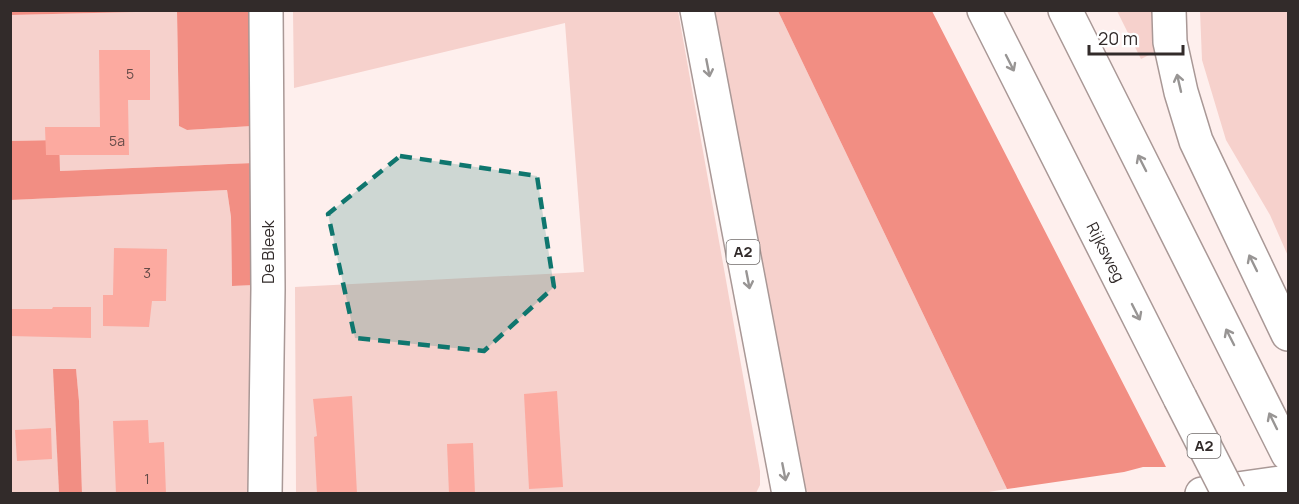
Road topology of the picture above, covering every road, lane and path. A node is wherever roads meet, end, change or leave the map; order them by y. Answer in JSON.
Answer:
{"nodes":[{"id":1,"x":266,"y":10,"type":"edge"},
{"id":2,"x":697,"y":10,"type":"edge"},
{"id":3,"x":984,"y":10,"type":"edge"},
{"id":4,"x":1065,"y":10,"type":"edge"},
{"id":5,"x":1169,"y":10,"type":"edge"},
{"id":6,"x":1288,"y":334,"type":"edge"},
{"id":7,"x":1288,"y":453,"type":"edge"},
{"id":8,"x":1288,"y":482,"type":"edge"},
{"id":9,"x":265,"y":494,"type":"edge"},
{"id":10,"x":789,"y":494,"type":"edge"},
{"id":11,"x":1202,"y":494,"type":"edge"},
{"id":12,"x":1229,"y":494,"type":"edge"}],
"edges":[{"from":1,"to":9,"type":"main road","name":"De Bleek"},
{"from":2,"to":10,"type":"main road","number":"A2","one_way":true},
{"from":3,"to":12,"type":"main road","name":"Rijksweg","number":"A2","one_way":true,"bridge":true},
{"from":7,"to":4,"type":"main road","one_way":true},
{"from":6,"to":5,"type":"main road","one_way":true},
{"from":8,"to":11,"type":"main road"}]}
